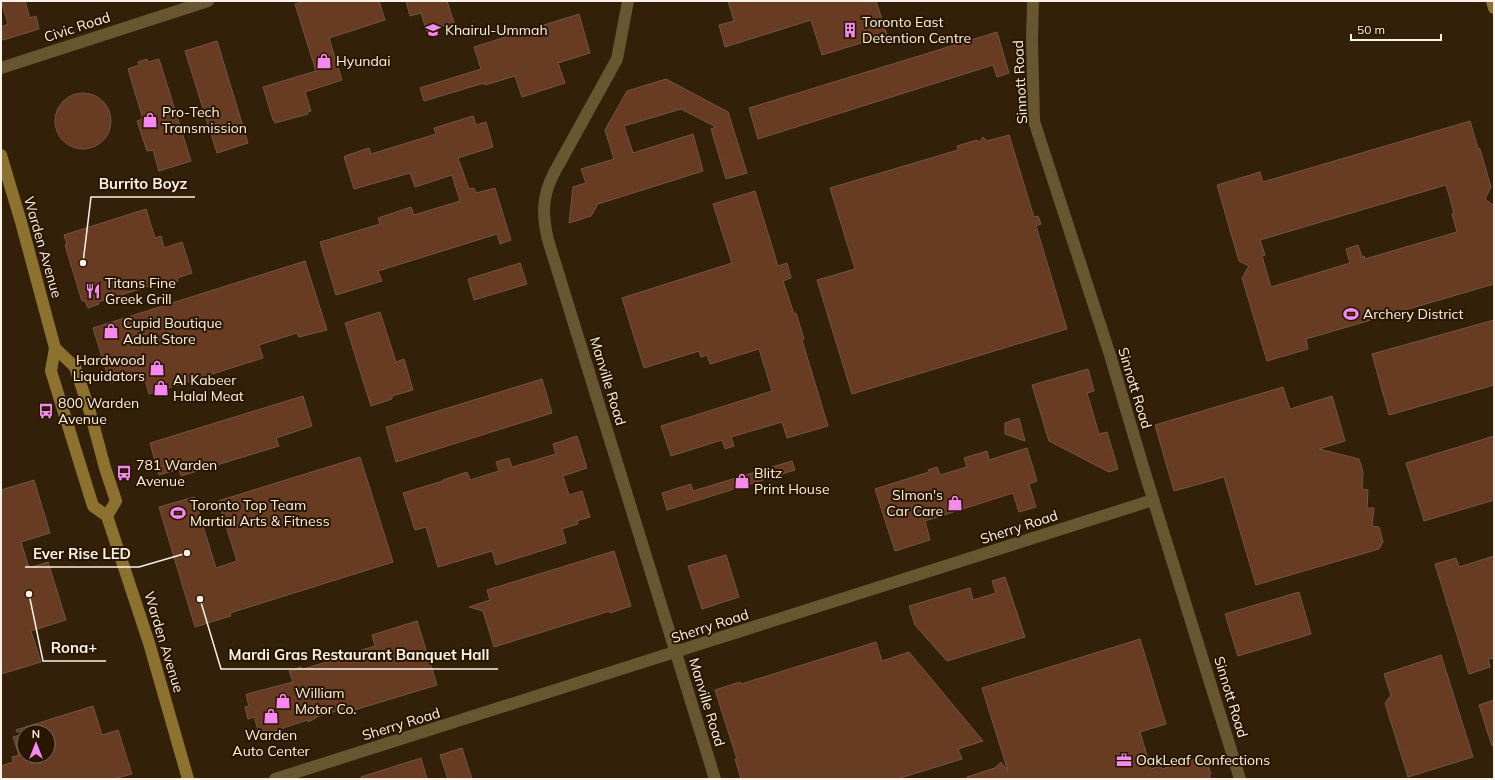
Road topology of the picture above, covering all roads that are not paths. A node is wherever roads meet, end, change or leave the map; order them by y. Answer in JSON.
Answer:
{"nodes":[{"id":1,"x":208,"y":1,"type":"edge"},
{"id":2,"x":628,"y":1,"type":"edge"},
{"id":3,"x":1033,"y":1,"type":"edge"},
{"id":4,"x":1492,"y":1,"type":"edge"},
{"id":5,"x":1494,"y":8,"type":"edge"},
{"id":6,"x":1,"y":68,"type":"edge"},
{"id":7,"x":1,"y":155,"type":"edge"},
{"id":8,"x":55,"y":348,"type":"junction"},
{"id":9,"x":1153,"y":500,"type":"junction"},
{"id":10,"x":107,"y":516,"type":"junction"},
{"id":11,"x":676,"y":652,"type":"junction"},
{"id":12,"x":188,"y":779,"type":"edge"},
{"id":13,"x":275,"y":779,"type":"edge"},
{"id":14,"x":715,"y":779,"type":"edge"},
{"id":15,"x":1240,"y":779,"type":"edge"}],
"edges":[{"from":1,"to":6,"type":"street","name":"Civic Road"},
{"from":2,"to":11,"type":"street","name":"Manville Road"},
{"from":3,"to":9,"type":"street","name":"Sinnott Road"},
{"from":4,"to":5,"type":"main road"},
{"from":7,"to":8,"type":"main road","name":"Warden Avenue"},
{"from":8,"to":10,"type":"main road","name":"Warden Avenue"},
{"from":8,"to":10,"type":"main road"},
{"from":9,"to":11,"type":"street","name":"Sherry Road"},
{"from":9,"to":15,"type":"street","name":"Sinnott Road"},
{"from":10,"to":12,"type":"main road","name":"Warden Avenue"},
{"from":11,"to":13,"type":"street","name":"Sherry Road"},
{"from":11,"to":14,"type":"street","name":"Manville Road"}]}
